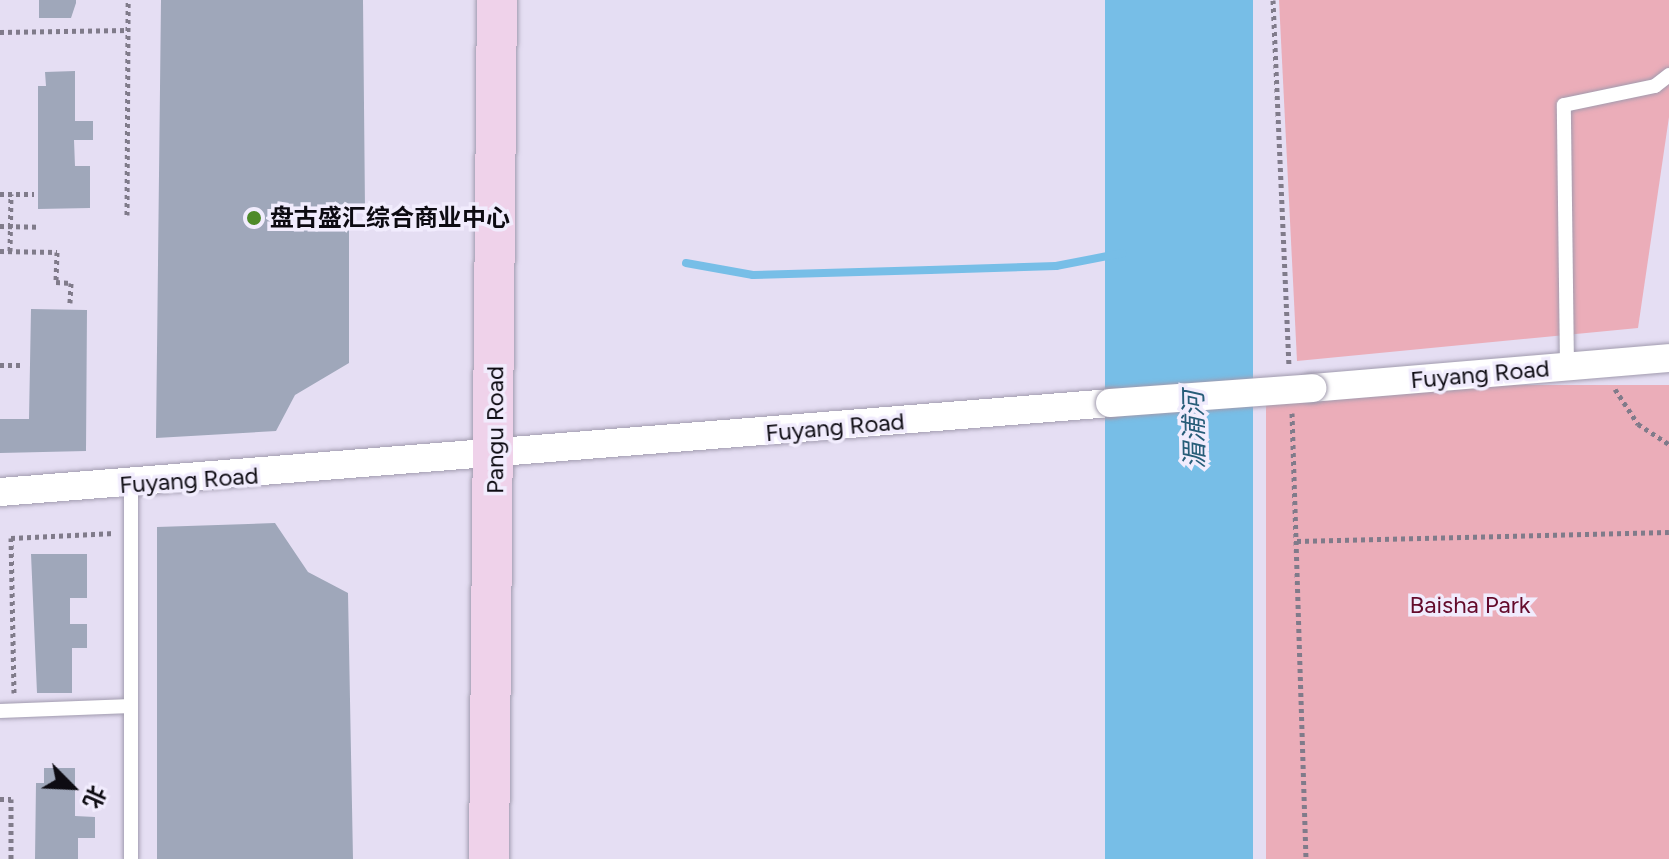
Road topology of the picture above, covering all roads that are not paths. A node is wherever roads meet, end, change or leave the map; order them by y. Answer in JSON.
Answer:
{"nodes":[{"id":1,"x":497,"y":0,"type":"edge"},
{"id":2,"x":1669,"y":75,"type":"edge"},
{"id":3,"x":1669,"y":358,"type":"edge"},
{"id":4,"x":1567,"y":367,"type":"junction"},
{"id":5,"x":495,"y":456,"type":"junction"},
{"id":6,"x":131,"y":484,"type":"junction"},
{"id":7,"x":0,"y":492,"type":"edge"},
{"id":8,"x":131,"y":706,"type":"junction"},
{"id":9,"x":7,"y":710,"type":"edge"},
{"id":10,"x":131,"y":859,"type":"edge"},
{"id":11,"x":489,"y":859,"type":"edge"}],
"edges":[{"from":1,"to":5,"type":"street","name":"Pangu Road"},
{"from":2,"to":4,"type":"lane"},
{"from":3,"to":4,"type":"street","name":"Fuyang Road"},
{"from":4,"to":5,"type":"street","name":"Fuyang Road","bridge":true},
{"from":5,"to":6,"type":"street","name":"Fuyang Road"},
{"from":5,"to":11,"type":"street","name":"Pangu Road"},
{"from":6,"to":7,"type":"street","name":"Fuyang Road"},
{"from":6,"to":8,"type":"lane"},
{"from":8,"to":9,"type":"lane"},
{"from":8,"to":10,"type":"lane"}]}
